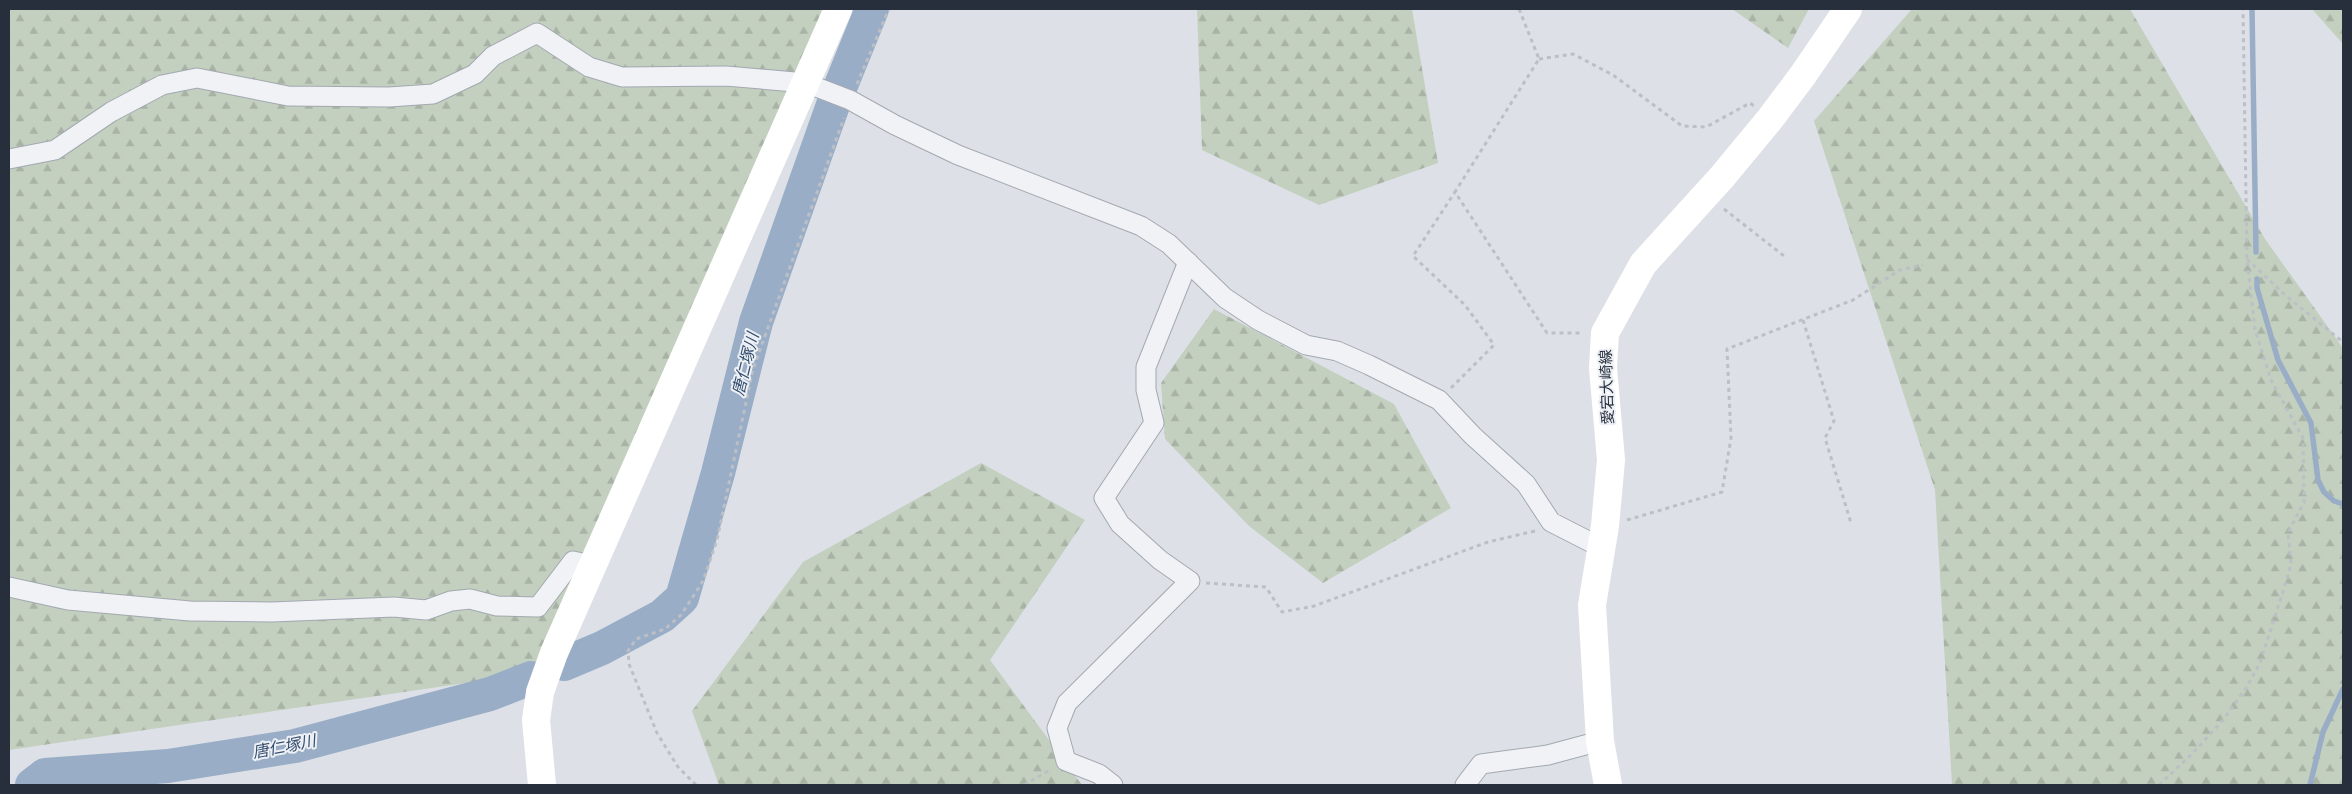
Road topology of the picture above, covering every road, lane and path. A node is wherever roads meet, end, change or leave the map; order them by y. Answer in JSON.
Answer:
{"nodes":[{"id":1,"x":838,"y":9,"type":"edge"},
{"id":2,"x":890,"y":9,"type":"edge"},
{"id":3,"x":1519,"y":9,"type":"edge"},
{"id":4,"x":1848,"y":9,"type":"edge"},
{"id":5,"x":2243,"y":9,"type":"edge"},
{"id":6,"x":1539,"y":59,"type":"junction"},
{"id":7,"x":806,"y":82,"type":"junction"},
{"id":8,"x":850,"y":100,"type":"junction"},
{"id":9,"x":1770,"y":119,"type":"junction"},
{"id":10,"x":9,"y":159,"type":"edge"},
{"id":11,"x":1455,"y":192,"type":"junction"},
{"id":12,"x":1706,"y":195,"type":"junction"},
{"id":13,"x":1784,"y":256,"type":"dead end"},
{"id":14,"x":2247,"y":259,"type":"junction"},
{"id":15,"x":1188,"y":262,"type":"junction"},
{"id":16,"x":1923,"y":266,"type":"dead end"},
{"id":17,"x":1803,"y":320,"type":"junction"},
{"id":18,"x":1605,"y":333,"type":"junction"},
{"id":19,"x":2343,"y":342,"type":"edge"},
{"id":20,"x":1439,"y":400,"type":"junction"},
{"id":21,"x":1551,"y":522,"type":"junction"},
{"id":22,"x":1851,"y":523,"type":"dead end"},
{"id":23,"x":1604,"y":537,"type":"junction"},
{"id":24,"x":592,"y":565,"type":"junction"},
{"id":25,"x":1190,"y":582,"type":"junction"},
{"id":26,"x":9,"y":588,"type":"edge"},
{"id":27,"x":1600,"y":741,"type":"junction"},
{"id":28,"x":1066,"y":761,"type":"junction"},
{"id":29,"x":542,"y":785,"type":"edge"},
{"id":30,"x":696,"y":785,"type":"edge"},
{"id":31,"x":1024,"y":785,"type":"edge"},
{"id":32,"x":1113,"y":785,"type":"edge"},
{"id":33,"x":1466,"y":785,"type":"edge"},
{"id":34,"x":1608,"y":785,"type":"edge"},
{"id":35,"x":2159,"y":785,"type":"edge"}],
"edges":[{"from":1,"to":7,"type":"street"},
{"from":2,"to":8,"type":"path"},
{"from":3,"to":6,"type":"path"},
{"from":4,"to":9,"type":"street","name":"愛宕大崎線"},
{"from":5,"to":14,"type":"path"},
{"from":6,"to":9,"type":"path"},
{"from":6,"to":11,"type":"path"},
{"from":7,"to":8,"type":"street"},
{"from":7,"to":10,"type":"street"},
{"from":7,"to":24,"type":"street"},
{"from":8,"to":15,"type":"street"},
{"from":8,"to":30,"type":"path"},
{"from":9,"to":12,"type":"street","name":"愛宕大崎線"},
{"from":11,"to":18,"type":"path"},
{"from":11,"to":20,"type":"path"},
{"from":12,"to":13,"type":"path"},
{"from":12,"to":18,"type":"street","name":"愛宕大崎線"},
{"from":14,"to":19,"type":"path"},
{"from":14,"to":35,"type":"path"},
{"from":15,"to":20,"type":"street"},
{"from":15,"to":25,"type":"street"},
{"from":16,"to":17,"type":"path"},
{"from":17,"to":22,"type":"path"},
{"from":17,"to":23,"type":"path"},
{"from":18,"to":23,"type":"street","name":"愛宕大崎線"},
{"from":20,"to":21,"type":"street"},
{"from":21,"to":23,"type":"street"},
{"from":21,"to":25,"type":"path"},
{"from":23,"to":27,"type":"street","name":"愛宕大崎線"},
{"from":24,"to":26,"type":"street"},
{"from":24,"to":29,"type":"street"},
{"from":25,"to":28,"type":"street"},
{"from":27,"to":33,"type":"street"},
{"from":27,"to":34,"type":"street","name":"愛宕大崎線"},
{"from":28,"to":31,"type":"path"},
{"from":28,"to":32,"type":"street"}]}
